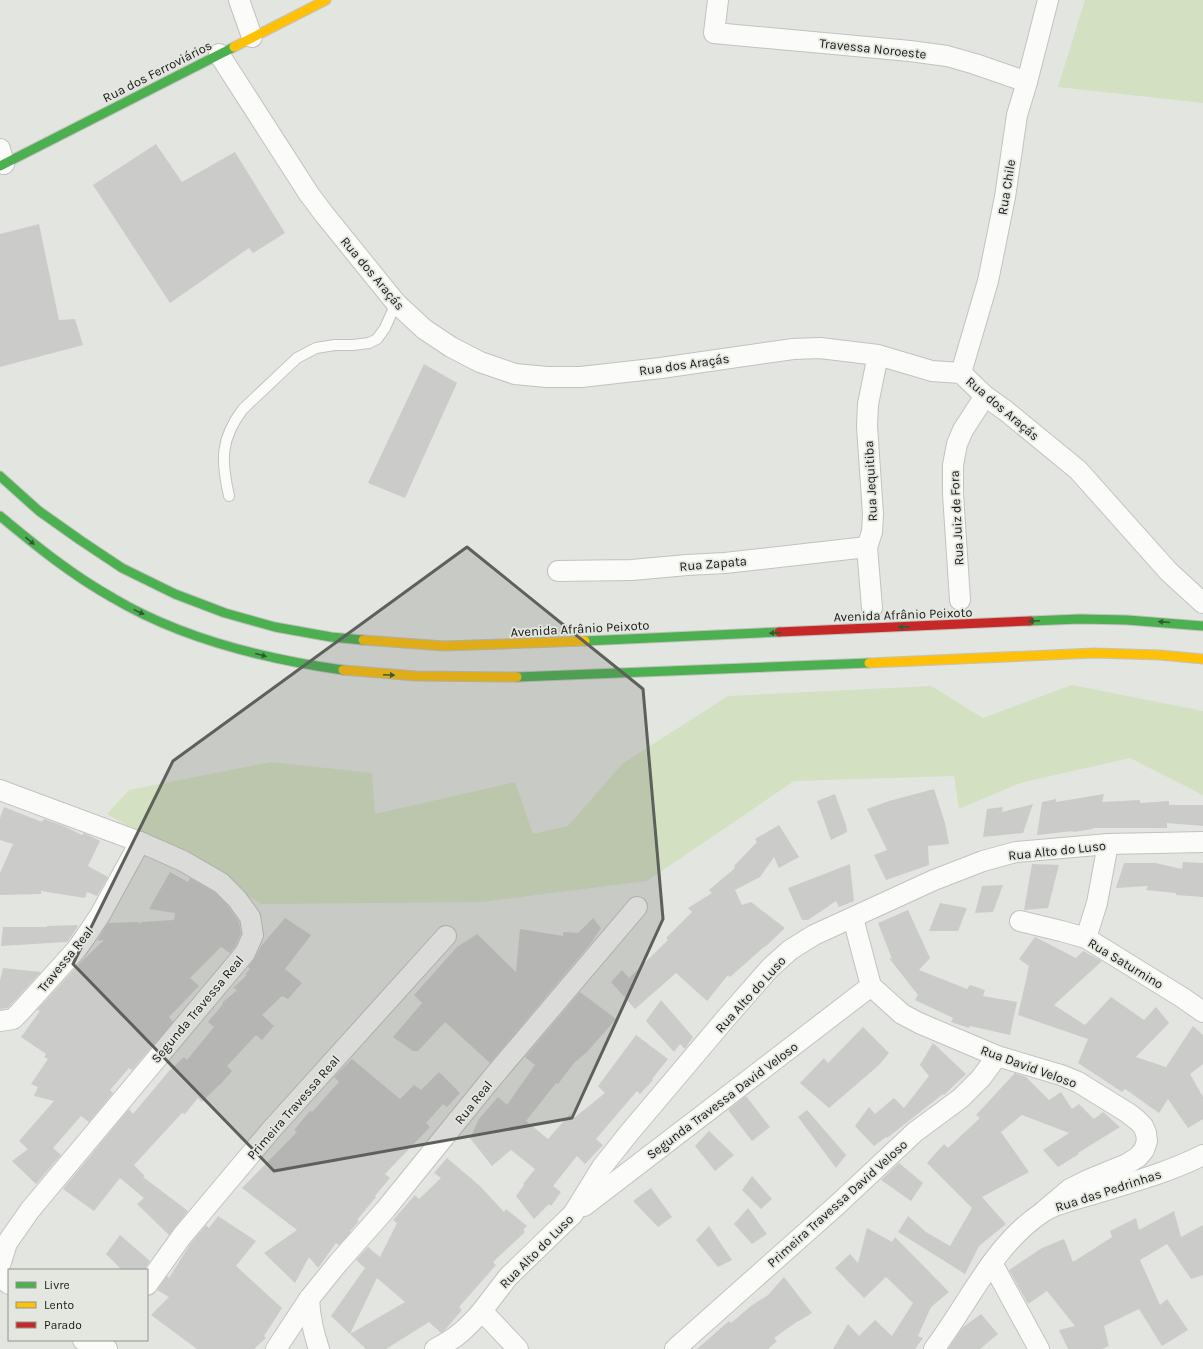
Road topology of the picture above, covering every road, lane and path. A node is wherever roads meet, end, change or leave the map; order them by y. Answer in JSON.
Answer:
{"nodes":[{"id":1,"x":239,"y":0,"type":"edge"},
{"id":2,"x":326,"y":0,"type":"edge"},
{"id":3,"x":718,"y":0,"type":"edge"},
{"id":4,"x":1048,"y":0,"type":"edge"},
{"id":5,"x":252,"y":37,"type":"junction"},
{"id":6,"x":219,"y":54,"type":"junction"},
{"id":7,"x":1027,"y":82,"type":"junction"},
{"id":8,"x":1,"y":159,"type":"edge"},
{"id":9,"x":396,"y":303,"type":"junction"},
{"id":10,"x":878,"y":355,"type":"junction"},
{"id":11,"x":961,"y":373,"type":"junction"},
{"id":12,"x":985,"y":396,"type":"junction"},
{"id":13,"x":0,"y":476,"type":"edge"},
{"id":14,"x":229,"y":496,"type":"dead end"},
{"id":15,"x":0,"y":516,"type":"edge"},
{"id":16,"x":867,"y":547,"type":"junction"},
{"id":17,"x":558,"y":571,"type":"dead end"},
{"id":18,"x":960,"y":600,"type":"dead end"},
{"id":19,"x":1203,"y":603,"type":"edge"},
{"id":20,"x":872,"y":608,"type":"dead end"},
{"id":21,"x":1203,"y":626,"type":"edge"},
{"id":22,"x":1203,"y":659,"type":"edge"},
{"id":23,"x":0,"y":790,"type":"edge"},
{"id":24,"x":140,"y":842,"type":"junction"},
{"id":25,"x":1203,"y":842,"type":"edge"},
{"id":26,"x":1108,"y":844,"type":"junction"},
{"id":27,"x":638,"y":907,"type":"dead end"},
{"id":28,"x":853,"y":918,"type":"junction"},
{"id":29,"x":1020,"y":921,"type":"dead end"},
{"id":30,"x":446,"y":936,"type":"dead end"},
{"id":31,"x":1086,"y":938,"type":"junction"},
{"id":32,"x":871,"y":986,"type":"junction"},
{"id":33,"x":1203,"y":1012,"type":"edge"},
{"id":34,"x":0,"y":1022,"type":"edge"},
{"id":35,"x":998,"y":1056,"type":"junction"},
{"id":36,"x":1203,"y":1155,"type":"edge"},
{"id":37,"x":1044,"y":1211,"type":"junction"},
{"id":38,"x":573,"y":1214,"type":"junction"},
{"id":39,"x":992,"y":1263,"type":"junction"},
{"id":40,"x":0,"y":1265,"type":"edge"},
{"id":41,"x":0,"y":1276,"type":"edge"},
{"id":42,"x":8,"y":1283,"type":"edge"},
{"id":43,"x":148,"y":1284,"type":"edge"},
{"id":44,"x":310,"y":1299,"type":"junction"},
{"id":45,"x":488,"y":1303,"type":"junction"},
{"id":46,"x":276,"y":1349,"type":"edge"},
{"id":47,"x":319,"y":1349,"type":"edge"},
{"id":48,"x":435,"y":1349,"type":"edge"},
{"id":49,"x":518,"y":1349,"type":"edge"},
{"id":50,"x":675,"y":1349,"type":"edge"},
{"id":51,"x":934,"y":1349,"type":"edge"},
{"id":52,"x":1039,"y":1349,"type":"edge"}],
"edges":[{"from":1,"to":5,"type":"street"},
{"from":2,"to":5,"type":"main road","name":"Rua dos Ferroviários"},
{"from":3,"to":7,"type":"street","name":"Travessa Noroeste"},
{"from":4,"to":7,"type":"street","name":"Rua Chile"},
{"from":5,"to":6,"type":"main road","name":"Rua dos Ferroviários"},
{"from":6,"to":8,"type":"main road","name":"Rua dos Ferroviários"},
{"from":6,"to":9,"type":"street","name":"Rua dos Araçás"},
{"from":7,"to":11,"type":"street","name":"Rua Chile"},
{"from":9,"to":10,"type":"street","name":"Rua dos Araçás"},
{"from":9,"to":14,"type":"lane"},
{"from":10,"to":11,"type":"street","name":"Rua dos Araçás"},
{"from":10,"to":16,"type":"street","name":"Rua Jequitiba"},
{"from":11,"to":12,"type":"street","name":"Rua dos Araçás"},
{"from":12,"to":18,"type":"street","name":"Rua Juiz de Fora"},
{"from":12,"to":19,"type":"street","name":"Rua dos Araçás"},
{"from":21,"to":13,"type":"main road","name":"Avenida Afrânio Peixoto","one_way":true},
{"from":15,"to":22,"type":"main road","one_way":true},
{"from":16,"to":17,"type":"street","name":"Rua Zapata"},
{"from":16,"to":20,"type":"street","name":"Rua Jequitiba"},
{"from":23,"to":24,"type":"street","name":"Segunda Travessa Real"},
{"from":24,"to":34,"type":"street","name":"Travessa Real"},
{"from":24,"to":40,"type":"street","name":"Segunda Travessa Real"},
{"from":25,"to":26,"type":"street","name":"Rua Alto do Luso"},
{"from":26,"to":28,"type":"street","name":"Rua Alto do Luso"},
{"from":26,"to":31,"type":"street"},
{"from":27,"to":44,"type":"street","name":"Rua Real"},
{"from":28,"to":32,"type":"street"},
{"from":28,"to":38,"type":"street","name":"Rua Alto do Luso"},
{"from":29,"to":31,"type":"street","name":"Rua Saturnino"},
{"from":30,"to":43,"type":"street","name":"Primeira Travessa Real"},
{"from":31,"to":33,"type":"street","name":"Rua Saturnino"},
{"from":32,"to":35,"type":"street","name":"Rua David Veloso"},
{"from":32,"to":38,"type":"street","name":"Segunda Travessa David Veloso"},
{"from":35,"to":37,"type":"street","name":"Rua David Veloso"},
{"from":35,"to":50,"type":"street","name":"Primeira Travessa David Veloso"},
{"from":36,"to":37,"type":"street","name":"Rua das Pedrinhas"},
{"from":37,"to":39,"type":"street","name":"Rua das Pedrinhas"},
{"from":38,"to":45,"type":"street","name":"Rua Alto do Luso"},
{"from":39,"to":51,"type":"street","name":"Rua das Pedrinhas"},
{"from":39,"to":52,"type":"street"},
{"from":41,"to":42,"type":"street"},
{"from":44,"to":46,"type":"street","name":"Rua Real"},
{"from":44,"to":47,"type":"street"},
{"from":45,"to":48,"type":"street","name":"Rua Alto do Luso"},
{"from":45,"to":49,"type":"street"}]}
